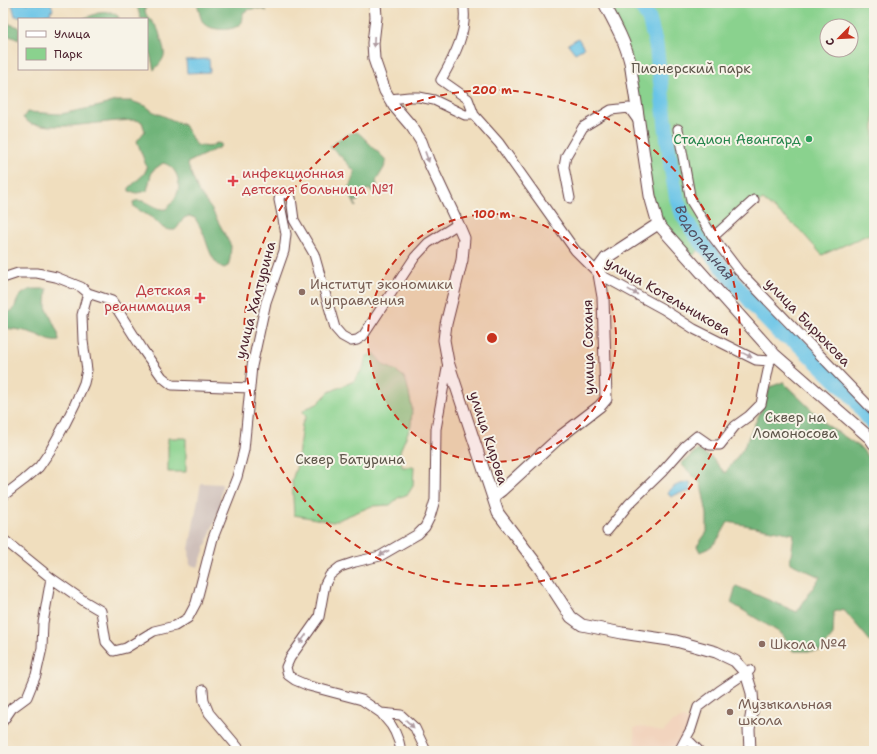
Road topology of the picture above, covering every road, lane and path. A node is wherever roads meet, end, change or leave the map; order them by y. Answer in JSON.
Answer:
{"nodes":[{"id":1,"x":375,"y":3,"type":"edge"},
{"id":2,"x":463,"y":3,"type":"edge"},
{"id":3,"x":599,"y":3,"type":"edge"},
{"id":4,"x":604,"y":3,"type":"edge"},
{"id":5,"x":390,"y":99,"type":"junction"},
{"id":6,"x":474,"y":115,"type":"junction"},
{"id":7,"x":639,"y":122,"type":"junction"},
{"id":8,"x":678,"y":129,"type":"dead end"},
{"id":9,"x":570,"y":198,"type":"dead end"},
{"id":10,"x":754,"y":200,"type":"dead end"},
{"id":11,"x":458,"y":224,"type":"junction"},
{"id":12,"x":658,"y":224,"type":"junction"},
{"id":13,"x":713,"y":238,"type":"junction"},
{"id":14,"x":599,"y":274,"type":"junction"},
{"id":15,"x":3,"y":278,"type":"edge"},
{"id":16,"x":88,"y":293,"type":"junction"},
{"id":17,"x":773,"y":358,"type":"junction"},
{"id":18,"x":448,"y":362,"type":"junction"},
{"id":19,"x":250,"y":388,"type":"junction"},
{"id":20,"x":874,"y":411,"type":"edge"},
{"id":21,"x":873,"y":440,"type":"edge"},
{"id":22,"x":3,"y":496,"type":"edge"},
{"id":23,"x":493,"y":497,"type":"junction"},
{"id":24,"x":607,"y":531,"type":"dead end"},
{"id":25,"x":3,"y":539,"type":"edge"},
{"id":26,"x":51,"y":578,"type":"junction"},
{"id":27,"x":748,"y":672,"type":"junction"},
{"id":28,"x":203,"y":690,"type":"dead end"},
{"id":29,"x":381,"y":713,"type":"junction"},
{"id":30,"x":3,"y":721,"type":"edge"},
{"id":31,"x":686,"y":738,"type":"junction"},
{"id":32,"x":241,"y":751,"type":"edge"},
{"id":33,"x":401,"y":751,"type":"edge"},
{"id":34,"x":426,"y":751,"type":"edge"},
{"id":35,"x":679,"y":751,"type":"edge"},
{"id":36,"x":699,"y":751,"type":"edge"},
{"id":37,"x":750,"y":751,"type":"edge"}],
"edges":[{"from":1,"to":5,"type":"main road","name":"улица Кирова","one_way":true},
{"from":2,"to":6,"type":"street","name":"улица Котельникова"},
{"from":3,"to":7,"type":"main road"},
{"from":4,"to":7,"type":"main road"},
{"from":5,"to":6,"type":"street"},
{"from":5,"to":11,"type":"main road","name":"улица Кирова","one_way":true},
{"from":6,"to":14,"type":"street","name":"улица Котельникова"},
{"from":7,"to":9,"type":"street"},
{"from":7,"to":12,"type":"main road"},
{"from":8,"to":13,"type":"street","name":"улица Бирюкова"},
{"from":10,"to":13,"type":"street"},
{"from":11,"to":18,"type":"main road","name":"улица Кирова"},
{"from":11,"to":19,"type":"street","name":"улица Халтурина"},
{"from":12,"to":14,"type":"main road"},
{"from":12,"to":17,"type":"main road"},
{"from":13,"to":20,"type":"street","name":"улица Бирюкова"},
{"from":14,"to":17,"type":"street","name":"улица Котельникова","one_way":true},
{"from":14,"to":23,"type":"main road","name":"улица Соханя"},
{"from":15,"to":16,"type":"street"},
{"from":16,"to":19,"type":"street"},
{"from":16,"to":22,"type":"street"},
{"from":17,"to":21,"type":"main road"},
{"from":17,"to":24,"type":"street"},
{"from":18,"to":23,"type":"main road","name":"улица Кирова"},
{"from":18,"to":29,"type":"street","one_way":true},
{"from":19,"to":26,"type":"street","name":"улица Халтурина"},
{"from":23,"to":27,"type":"main road","name":"улица Кирова"},
{"from":25,"to":26,"type":"street"},
{"from":26,"to":30,"type":"street"},
{"from":27,"to":31,"type":"street"},
{"from":27,"to":37,"type":"main road","name":"улица Кирова"},
{"from":28,"to":32,"type":"street"},
{"from":29,"to":33,"type":"street"},
{"from":29,"to":34,"type":"street","one_way":true},
{"from":31,"to":35,"type":"street"},
{"from":31,"to":36,"type":"street"}]}
